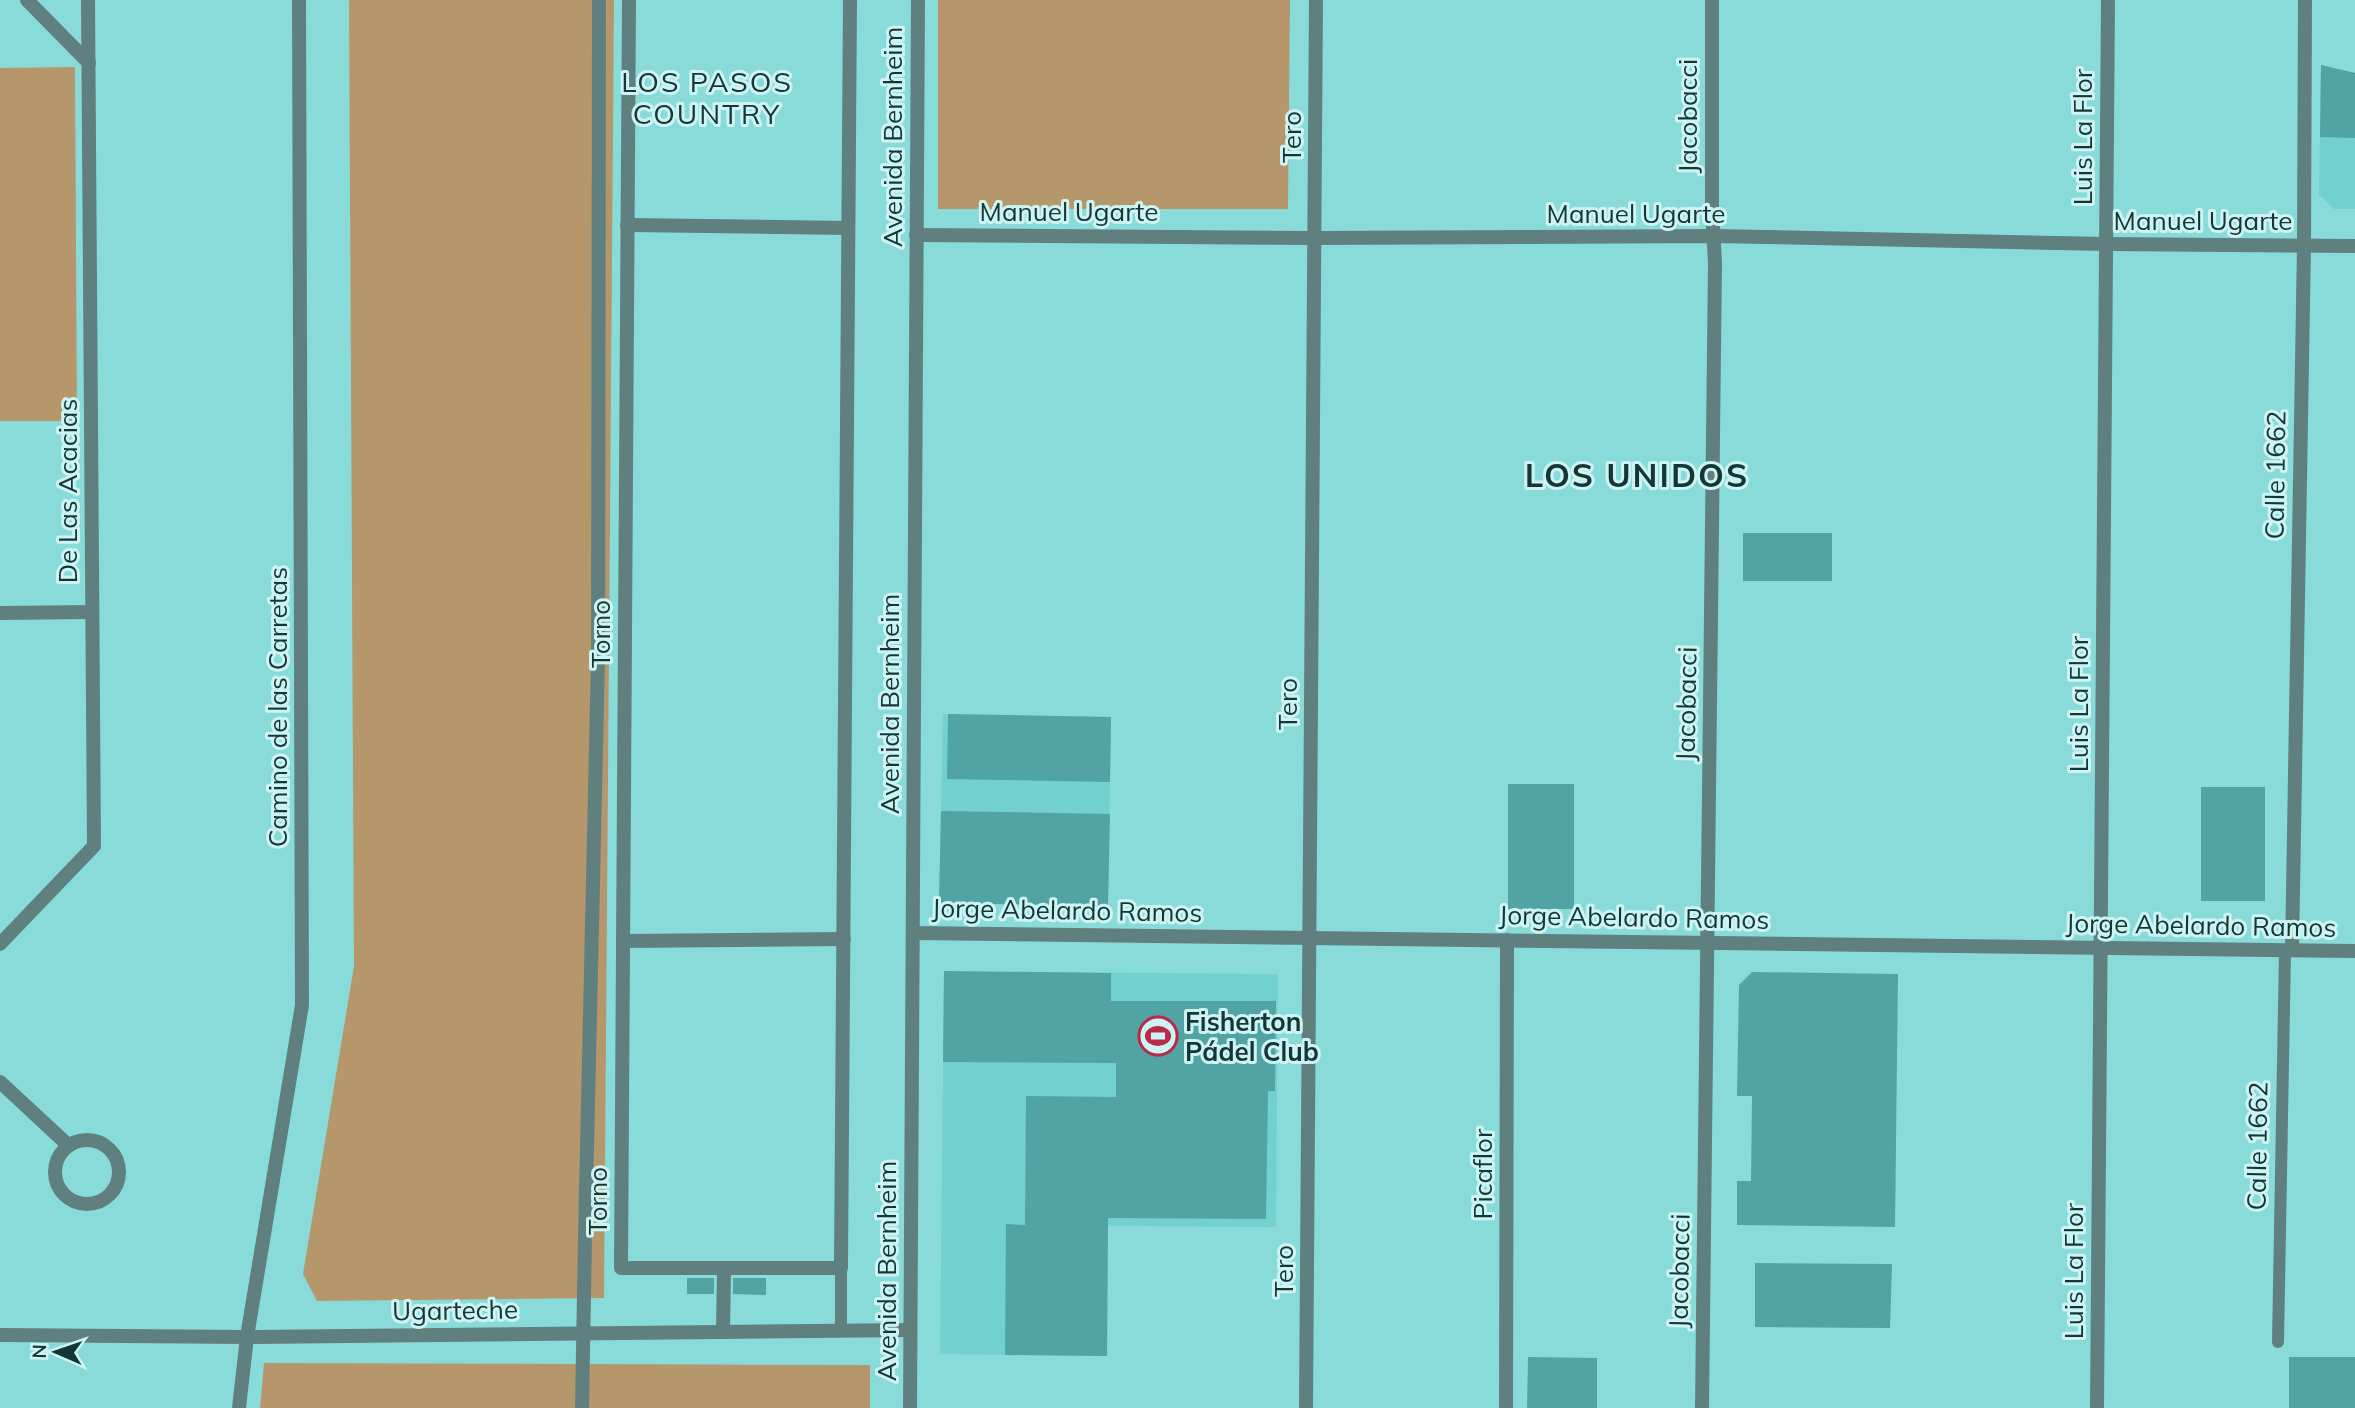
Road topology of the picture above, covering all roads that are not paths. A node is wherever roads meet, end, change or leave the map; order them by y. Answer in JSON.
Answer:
{"nodes":[{"id":1,"x":27,"y":0,"type":"edge"},
{"id":2,"x":89,"y":0,"type":"edge"},
{"id":3,"x":299,"y":0,"type":"edge"},
{"id":4,"x":599,"y":0,"type":"edge"},
{"id":5,"x":629,"y":0,"type":"edge"},
{"id":6,"x":850,"y":0,"type":"edge"},
{"id":7,"x":918,"y":0,"type":"edge"},
{"id":8,"x":1315,"y":0,"type":"edge"},
{"id":9,"x":1712,"y":0,"type":"edge"},
{"id":10,"x":2108,"y":0,"type":"edge"},
{"id":11,"x":2305,"y":0,"type":"edge"},
{"id":12,"x":89,"y":63,"type":"junction"},
{"id":13,"x":628,"y":225,"type":"junction"},
{"id":14,"x":848,"y":228,"type":"junction"},
{"id":15,"x":916,"y":235,"type":"junction"},
{"id":16,"x":1713,"y":236,"type":"junction"},
{"id":17,"x":1315,"y":238,"type":"junction"},
{"id":18,"x":2106,"y":244,"type":"junction"},
{"id":19,"x":2304,"y":246,"type":"junction"},
{"id":20,"x":2355,"y":246,"type":"edge"},
{"id":21,"x":92,"y":612,"type":"junction"},
{"id":22,"x":0,"y":613,"type":"edge"},
{"id":23,"x":913,"y":933,"type":"junction"},
{"id":24,"x":1310,"y":938,"type":"junction"},
{"id":25,"x":844,"y":939,"type":"junction"},
{"id":26,"x":1507,"y":940,"type":"junction"},
{"id":27,"x":623,"y":941,"type":"junction"},
{"id":28,"x":1708,"y":943,"type":"junction"},
{"id":29,"x":0,"y":944,"type":"edge"},
{"id":30,"x":2100,"y":948,"type":"junction"},
{"id":31,"x":2288,"y":951,"type":"junction"},
{"id":32,"x":2355,"y":951,"type":"edge"},
{"id":33,"x":0,"y":1082,"type":"edge"},
{"id":34,"x":68,"y":1146,"type":"junction"},
{"id":35,"x":724,"y":1268,"type":"junction"},
{"id":36,"x":841,"y":1268,"type":"junction"},
{"id":37,"x":911,"y":1330,"type":"junction"},
{"id":38,"x":841,"y":1331,"type":"junction"},
{"id":39,"x":723,"y":1332,"type":"junction"},
{"id":40,"x":0,"y":1335,"type":"edge"},
{"id":41,"x":247,"y":1336,"type":"junction"},
{"id":42,"x":2278,"y":1342,"type":"dead end"},
{"id":43,"x":239,"y":1408,"type":"edge"},
{"id":44,"x":582,"y":1408,"type":"edge"},
{"id":45,"x":910,"y":1408,"type":"edge"},
{"id":46,"x":1306,"y":1408,"type":"edge"},
{"id":47,"x":1506,"y":1408,"type":"edge"},
{"id":48,"x":1702,"y":1408,"type":"edge"},
{"id":49,"x":2097,"y":1408,"type":"edge"}],
"edges":[{"from":1,"to":12,"type":"street"},
{"from":2,"to":12,"type":"street","name":"De Las Acacias"},
{"from":3,"to":41,"type":"street","name":"Camino de las Carretas"},
{"from":4,"to":44,"type":"street","bridge":true},
{"from":5,"to":13,"type":"street","name":"Torno"},
{"from":6,"to":14,"type":"street"},
{"from":7,"to":15,"type":"street","name":"Avenida Bernheim"},
{"from":8,"to":17,"type":"street","name":"Tero"},
{"from":9,"to":16,"type":"street","name":"Jacobacci"},
{"from":10,"to":18,"type":"street","name":"Luis La Flor"},
{"from":11,"to":19,"type":"street","name":"Calle 1662"},
{"from":12,"to":21,"type":"street","name":"De Las Acacias"},
{"from":13,"to":14,"type":"street"},
{"from":13,"to":27,"type":"street","name":"Torno"},
{"from":14,"to":25,"type":"street"},
{"from":15,"to":17,"type":"street","name":"Manuel Ugarte"},
{"from":15,"to":23,"type":"street","name":"Avenida Bernheim"},
{"from":16,"to":17,"type":"street","name":"Manuel Ugarte"},
{"from":16,"to":18,"type":"street","name":"Manuel Ugarte"},
{"from":16,"to":28,"type":"street","name":"Jacobacci"},
{"from":17,"to":24,"type":"street","name":"Tero"},
{"from":18,"to":19,"type":"street","name":"Manuel Ugarte"},
{"from":18,"to":30,"type":"street","name":"Luis La Flor"},
{"from":19,"to":20,"type":"street","name":"Manuel Ugarte"},
{"from":19,"to":31,"type":"street","name":"Calle 1662"},
{"from":21,"to":22,"type":"street"},
{"from":21,"to":29,"type":"street","name":"De Las Acacias"},
{"from":23,"to":24,"type":"street","name":"Jorge Abelardo Ramos"},
{"from":23,"to":37,"type":"street","name":"Avenida Bernheim"},
{"from":24,"to":26,"type":"street","name":"Jorge Abelardo Ramos"},
{"from":24,"to":46,"type":"street","name":"Tero"},
{"from":25,"to":27,"type":"street"},
{"from":25,"to":36,"type":"street"},
{"from":26,"to":28,"type":"street","name":"Jorge Abelardo Ramos"},
{"from":26,"to":47,"type":"street","name":"Picaflor"},
{"from":27,"to":35,"type":"street","name":"Torno"},
{"from":28,"to":30,"type":"street","name":"Jorge Abelardo Ramos"},
{"from":28,"to":48,"type":"street","name":"Jacobacci"},
{"from":30,"to":31,"type":"street","name":"Jorge Abelardo Ramos"},
{"from":30,"to":49,"type":"street","name":"Luis La Flor"},
{"from":31,"to":32,"type":"street","name":"Jorge Abelardo Ramos"},
{"from":31,"to":42,"type":"lane","name":"Calle 1662"},
{"from":33,"to":34,"type":"street"},
{"from":34,"to":34,"type":"street"},
{"from":35,"to":36,"type":"street"},
{"from":35,"to":39,"type":"street"},
{"from":36,"to":38,"type":"lane"},
{"from":37,"to":38,"type":"street","name":"Ugarteche"},
{"from":37,"to":45,"type":"street","name":"Avenida Bernheim"},
{"from":38,"to":39,"type":"street","name":"Ugarteche"},
{"from":39,"to":41,"type":"street","name":"Ugarteche"},
{"from":40,"to":41,"type":"street","name":"Ugarteche"},
{"from":41,"to":43,"type":"street","name":"Camino de las Carretas"}]}
